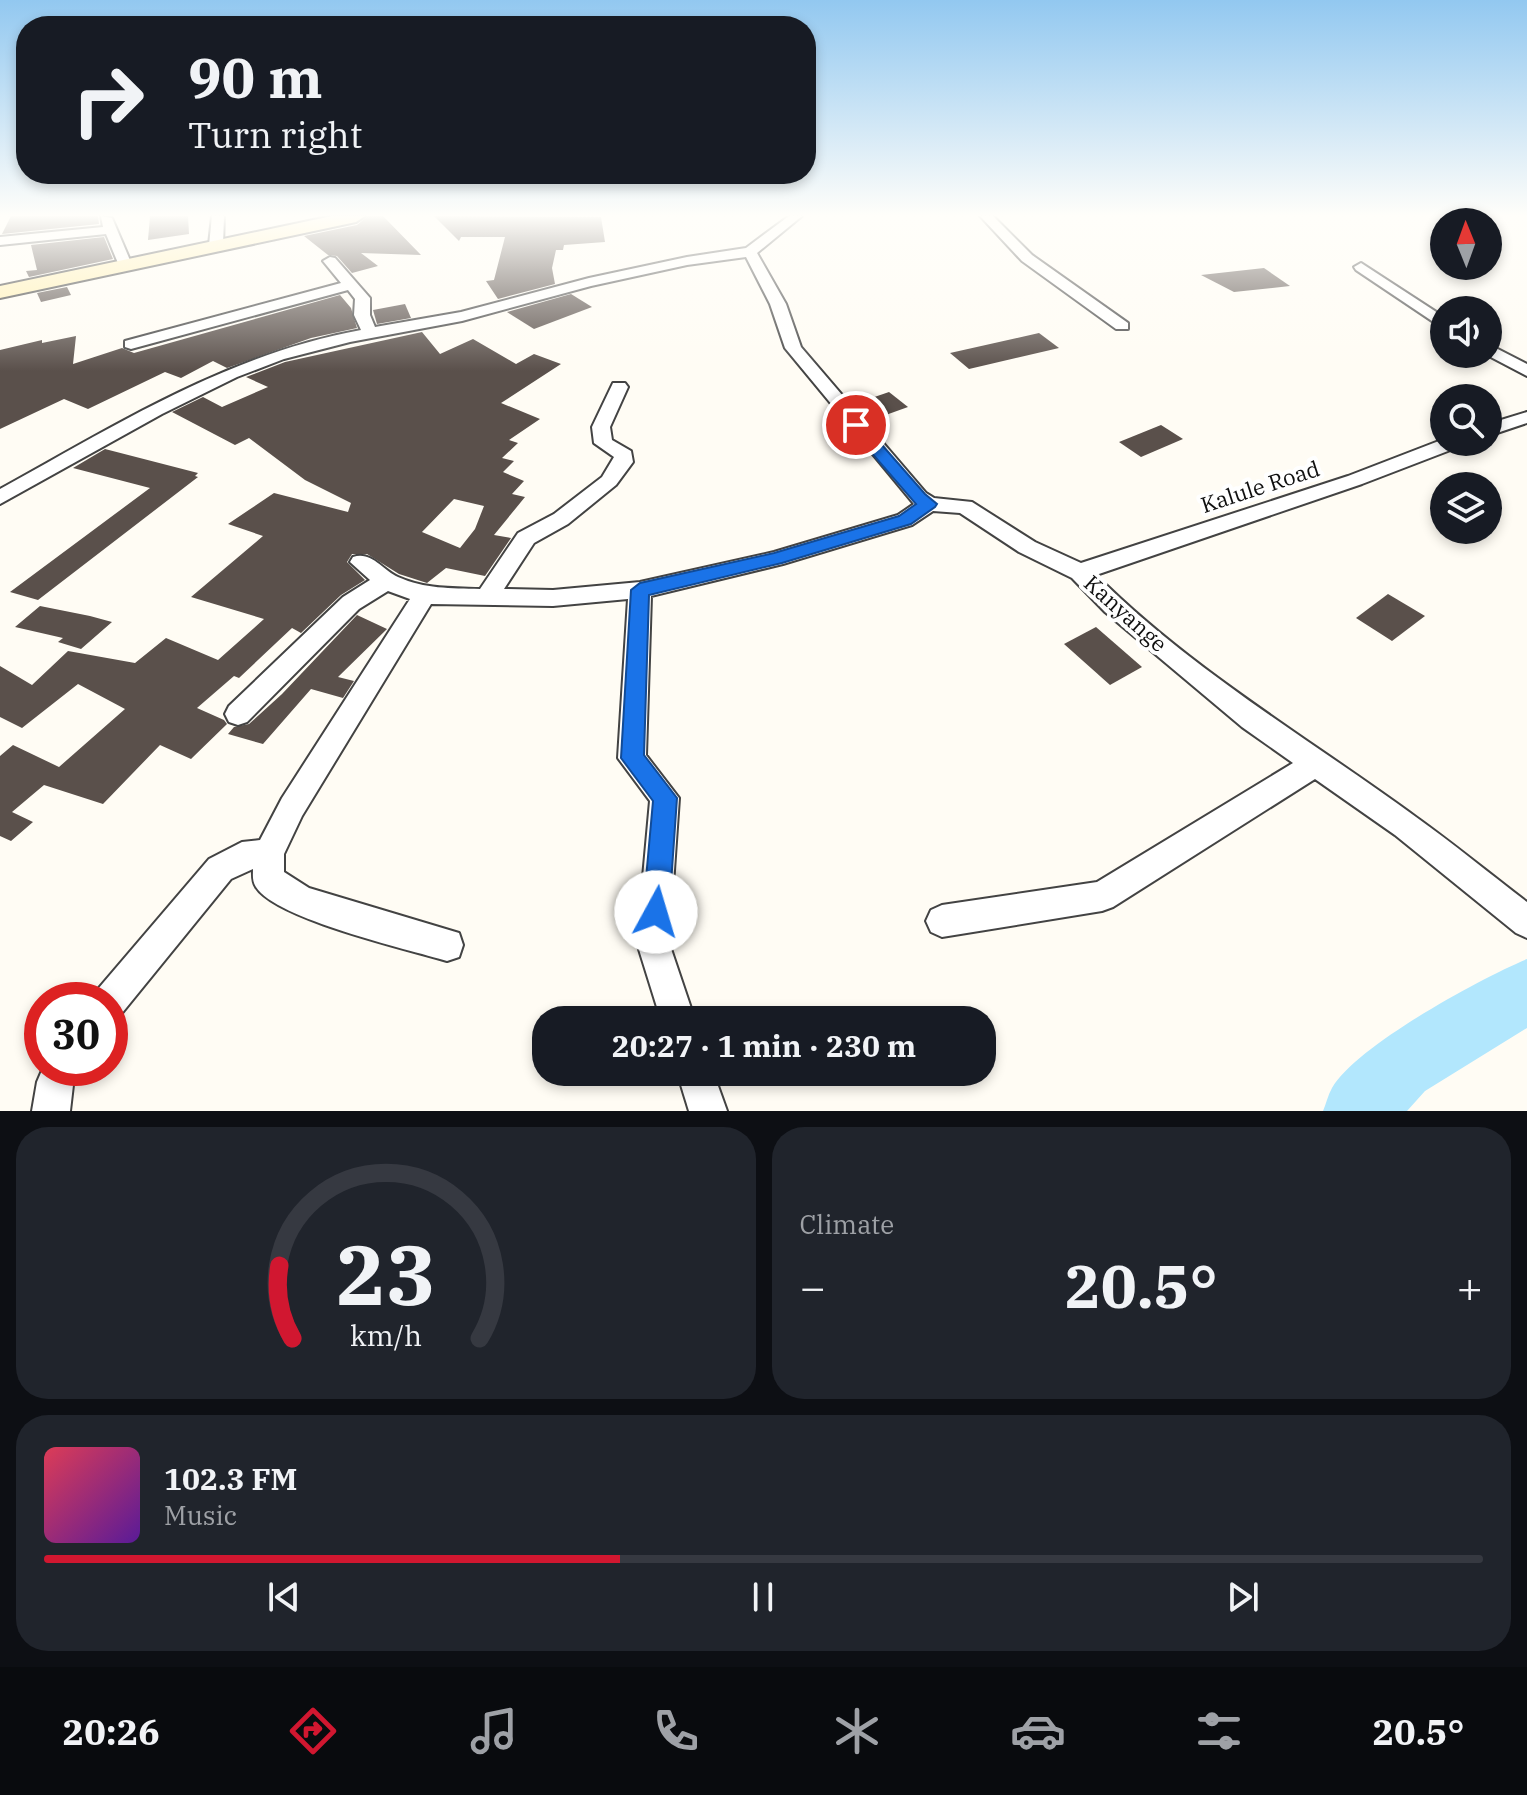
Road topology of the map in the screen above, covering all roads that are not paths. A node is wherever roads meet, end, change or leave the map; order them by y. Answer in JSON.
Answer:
{"nodes":[{"id":1,"x":112,"y":268,"type":"edge"},
{"id":2,"x":335,"y":268,"type":"edge"},
{"id":3,"x":655,"y":268,"type":"edge"},
{"id":4,"x":759,"y":268,"type":"edge"},
{"id":5,"x":1041,"y":268,"type":"edge"},
{"id":6,"x":1362,"y":268,"type":"edge"},
{"id":7,"x":349,"y":285,"type":"junction"},
{"id":8,"x":0,"y":292,"type":"edge"},
{"id":9,"x":1430,"y":314,"type":"edge"},
{"id":10,"x":1122,"y":326,"type":"dead end"},
{"id":11,"x":370,"y":333,"type":"junction"},
{"id":12,"x":131,"y":344,"type":"dead end"},
{"id":13,"x":1502,"y":357,"type":"edge"},
{"id":14,"x":1527,"y":371,"type":"edge"},
{"id":15,"x":619,"y":387,"type":"dead end"},
{"id":16,"x":1527,"y":417,"type":"edge"},
{"id":17,"x":1502,"y":425,"type":"edge"},
{"id":18,"x":1430,"y":451,"type":"edge"},
{"id":19,"x":0,"y":498,"type":"edge"},
{"id":20,"x":929,"y":504,"type":"junction"},
{"id":21,"x":361,"y":562,"type":"dead end"},
{"id":22,"x":1080,"y":572,"type":"junction"},
{"id":23,"x":386,"y":581,"type":"junction"},
{"id":24,"x":640,"y":590,"type":"junction"},
{"id":25,"x":424,"y":596,"type":"junction"},
{"id":26,"x":487,"y":596,"type":"junction"},
{"id":27,"x":238,"y":714,"type":"dead end"},
{"id":28,"x":1313,"y":765,"type":"junction"},
{"id":29,"x":269,"y":853,"type":"junction"},
{"id":30,"x":942,"y":921,"type":"dead end"},
{"id":31,"x":1527,"y":922,"type":"edge"},
{"id":32,"x":447,"y":945,"type":"dead end"},
{"id":33,"x":126,"y":982,"type":"edge"},
{"id":34,"x":673,"y":1006,"type":"edge"},
{"id":35,"x":54,"y":1086,"type":"edge"},
{"id":36,"x":700,"y":1086,"type":"edge"},
{"id":37,"x":51,"y":1111,"type":"edge"},
{"id":38,"x":708,"y":1111,"type":"edge"}],
"edges":[{"from":1,"to":8,"type":"street"},
{"from":2,"to":7,"type":"street"},
{"from":3,"to":11,"type":"street"},
{"from":4,"to":20,"type":"street"},
{"from":5,"to":10,"type":"street"},
{"from":6,"to":9,"type":"street"},
{"from":7,"to":11,"type":"street"},
{"from":7,"to":12,"type":"street"},
{"from":11,"to":19,"type":"street"},
{"from":13,"to":14,"type":"street"},
{"from":15,"to":26,"type":"street"},
{"from":16,"to":17,"type":"street"},
{"from":18,"to":22,"type":"street","name":"Kalule Road"},
{"from":20,"to":22,"type":"street","name":"Kanyange"},
{"from":20,"to":24,"type":"street"},
{"from":21,"to":23,"type":"street"},
{"from":22,"to":28,"type":"street","name":"Kanyange"},
{"from":23,"to":25,"type":"street"},
{"from":23,"to":27,"type":"street"},
{"from":24,"to":26,"type":"street"},
{"from":24,"to":34,"type":"street"},
{"from":25,"to":26,"type":"street"},
{"from":25,"to":29,"type":"street"},
{"from":28,"to":30,"type":"street"},
{"from":28,"to":31,"type":"street","name":"Kanyange"},
{"from":29,"to":32,"type":"street"},
{"from":29,"to":33,"type":"street"},
{"from":35,"to":37,"type":"street"},
{"from":36,"to":38,"type":"street"}]}
